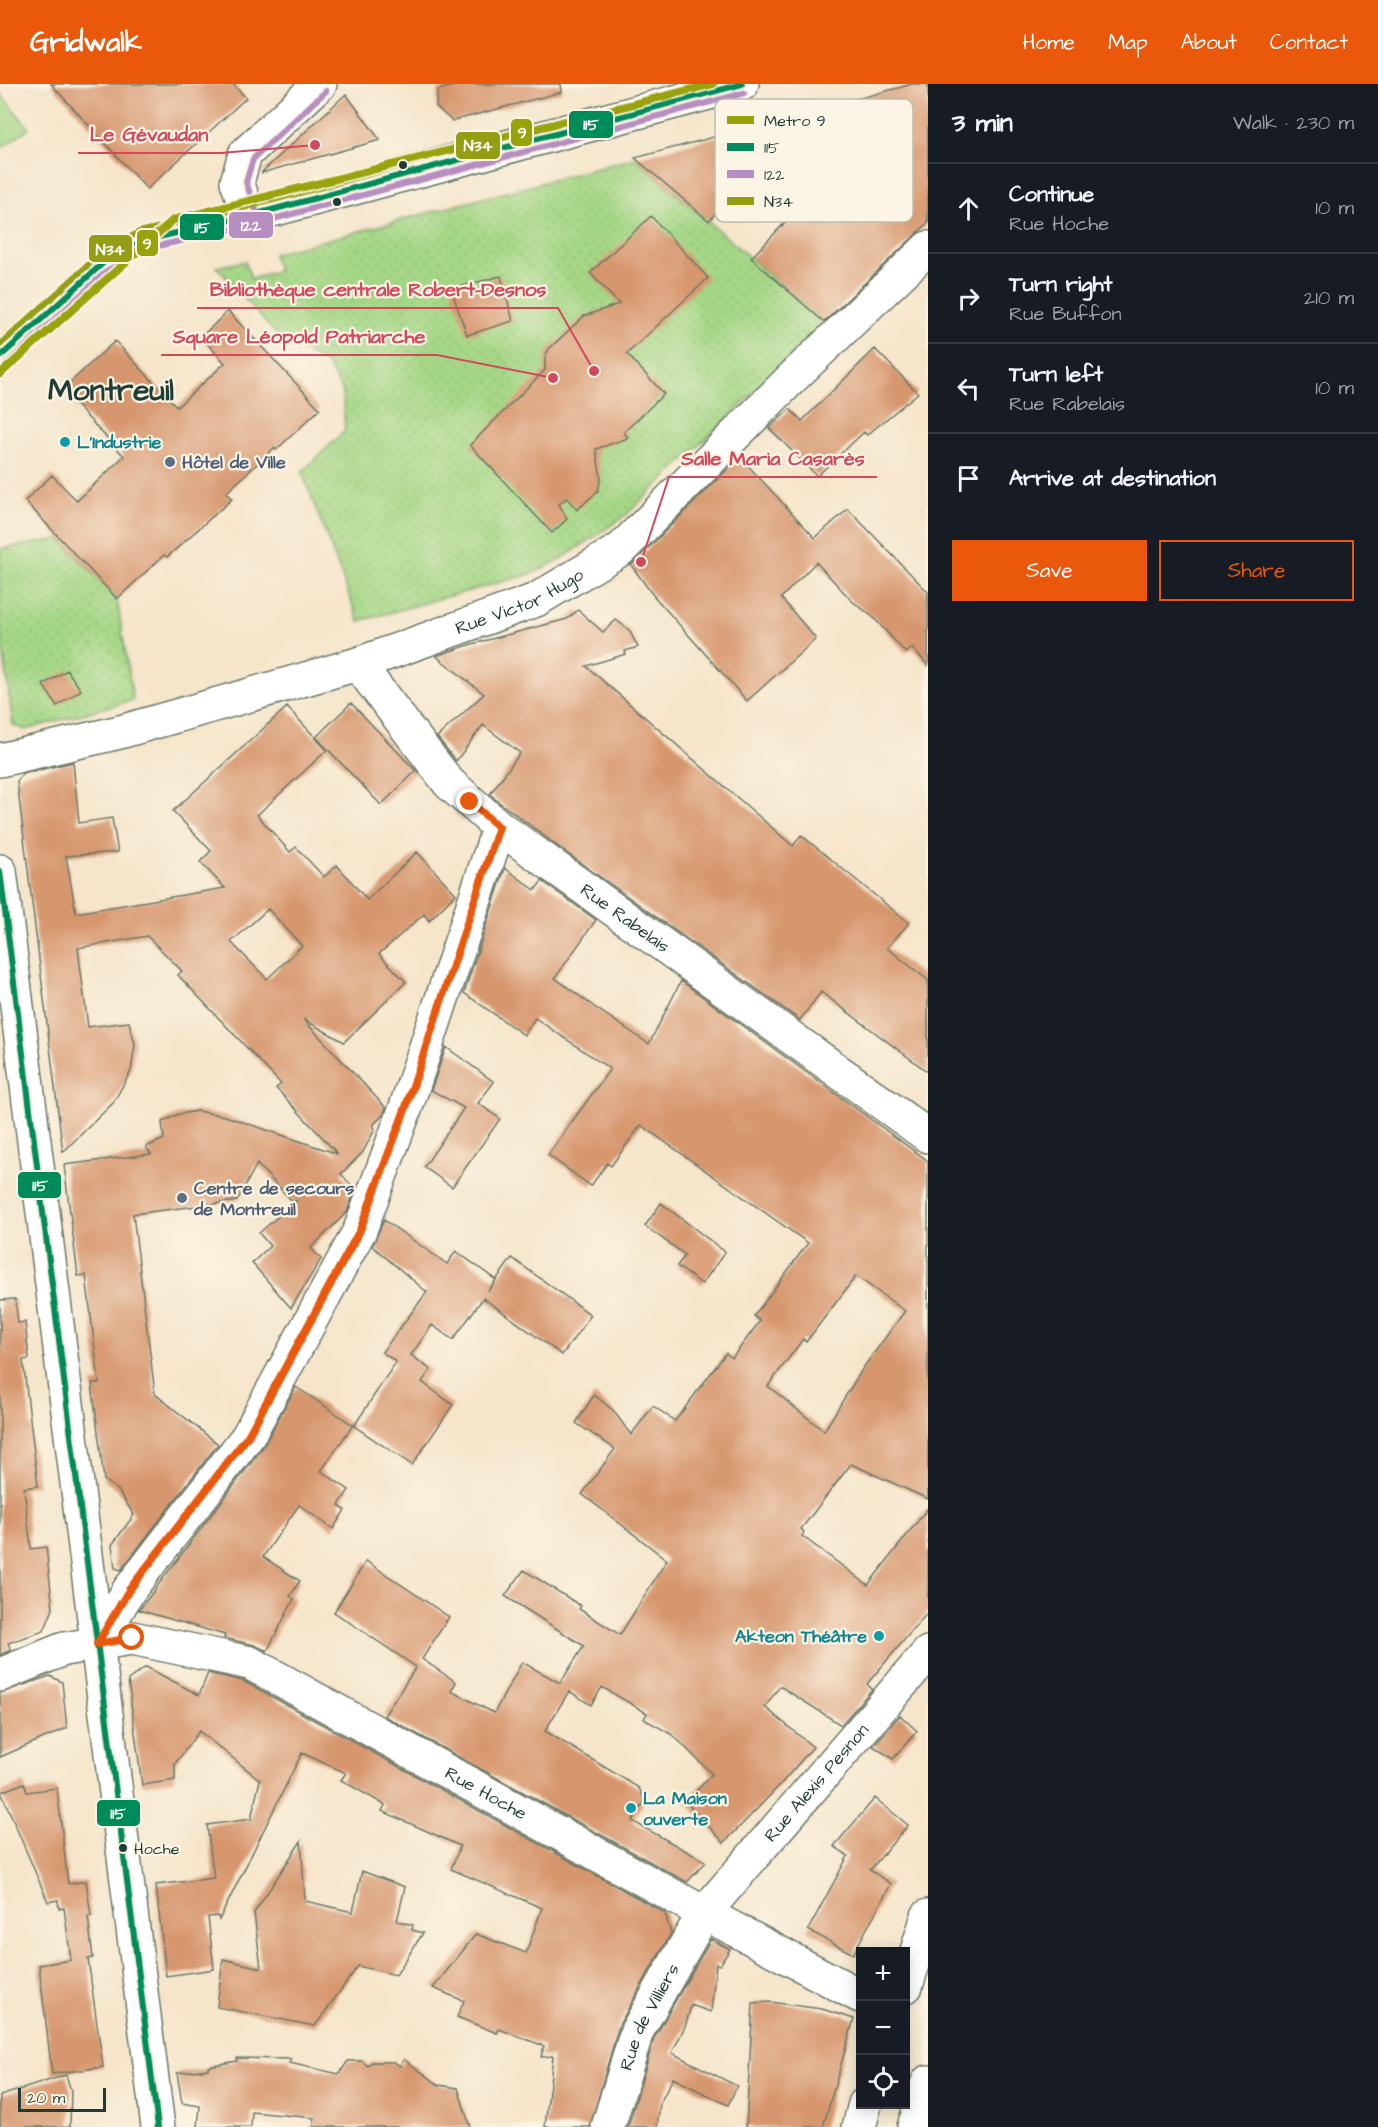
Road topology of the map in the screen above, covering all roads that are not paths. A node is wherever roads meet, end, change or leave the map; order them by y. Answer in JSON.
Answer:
{"nodes":[{"id":1,"x":320,"y":84,"type":"edge"},
{"id":2,"x":742,"y":84,"type":"edge"},
{"id":3,"x":928,"y":248,"type":"edge"},
{"id":4,"x":358,"y":664,"type":"junction"},
{"id":5,"x":0,"y":760,"type":"edge"},
{"id":6,"x":499,"y":827,"type":"junction"},
{"id":7,"x":0,"y":871,"type":"edge"},
{"id":8,"x":928,"y":1136,"type":"edge"},
{"id":9,"x":97,"y":1644,"type":"junction"},
{"id":10,"x":928,"y":1653,"type":"edge"},
{"id":11,"x":0,"y":1675,"type":"edge"},
{"id":12,"x":704,"y":1913,"type":"junction"},
{"id":13,"x":928,"y":1916,"type":"edge"},
{"id":14,"x":914,"y":1982,"type":"edge"},
{"id":15,"x":856,"y":1993,"type":"edge"},
{"id":16,"x":922,"y":2089,"type":"edge"},
{"id":17,"x":864,"y":2109,"type":"edge"},
{"id":18,"x":158,"y":2127,"type":"edge"},
{"id":19,"x":608,"y":2127,"type":"edge"},
{"id":20,"x":859,"y":2127,"type":"edge"},
{"id":21,"x":914,"y":2127,"type":"edge"}],
"edges":[{"from":1,"to":2,"type":"street"},
{"from":3,"to":4,"type":"street","name":"Rue Victor Hugo"},
{"from":4,"to":5,"type":"street","name":"Rue Victor Hugo"},
{"from":4,"to":6,"type":"street","name":"Rue Rabelais"},
{"from":6,"to":8,"type":"street","name":"Rue Rabelais"},
{"from":6,"to":9,"type":"street"},
{"from":7,"to":9,"type":"street"},
{"from":9,"to":11,"type":"street","name":"Rue Hoche"},
{"from":9,"to":12,"type":"street","name":"Rue Hoche"},
{"from":9,"to":18,"type":"street"},
{"from":10,"to":12,"type":"street","name":"Rue Alexis Pesnon"},
{"from":12,"to":15,"type":"street","name":"Rue Hoche"},
{"from":12,"to":19,"type":"street","name":"Rue de Villiers"},
{"from":13,"to":14,"type":"street"},
{"from":16,"to":21,"type":"street"},
{"from":17,"to":20,"type":"street"}]}
